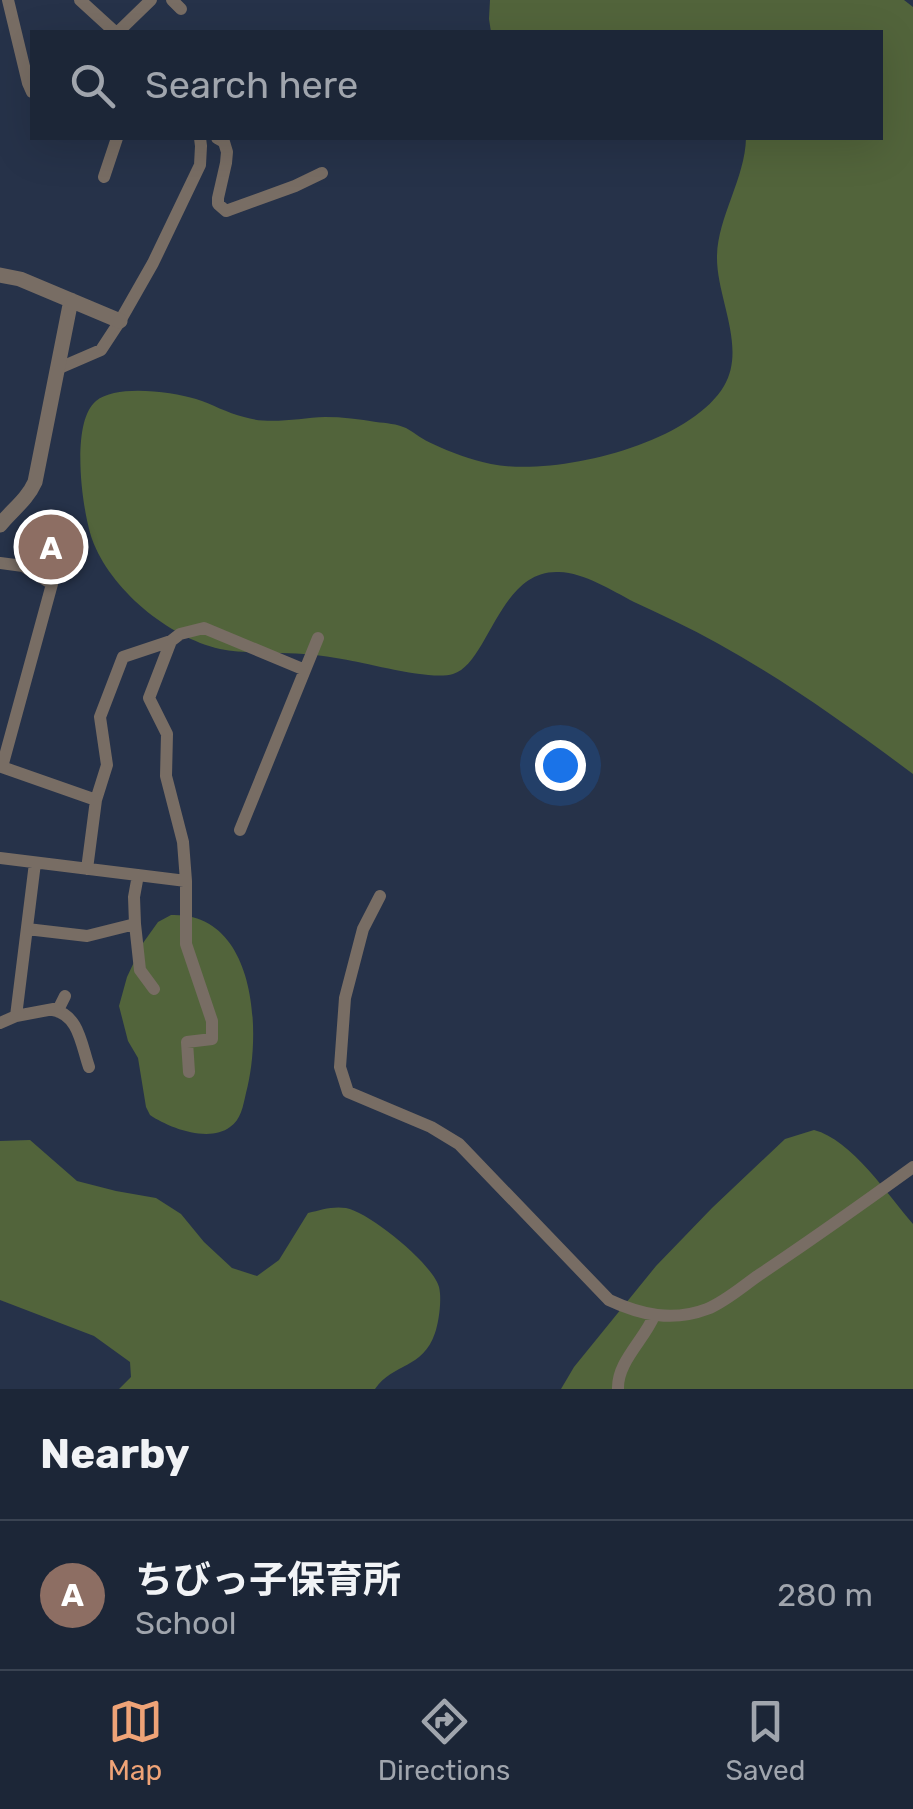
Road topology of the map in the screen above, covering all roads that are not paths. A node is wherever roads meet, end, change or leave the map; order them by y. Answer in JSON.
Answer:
{"nodes":[{"id":1,"x":8,"y":0,"type":"edge"},
{"id":2,"x":80,"y":0,"type":"edge"},
{"id":3,"x":151,"y":0,"type":"edge"},
{"id":4,"x":115,"y":30,"type":"edge"},
{"id":5,"x":119,"y":30,"type":"edge"},
{"id":6,"x":30,"y":87,"type":"edge"},
{"id":7,"x":116,"y":140,"type":"edge"},
{"id":8,"x":201,"y":140,"type":"edge"},
{"id":9,"x":220,"y":140,"type":"edge"},
{"id":10,"x":322,"y":173,"type":"dead end"},
{"id":11,"x":104,"y":177,"type":"dead end"},
{"id":12,"x":0,"y":275,"type":"edge"},
{"id":13,"x":71,"y":300,"type":"junction"},
{"id":14,"x":120,"y":321,"type":"junction"},
{"id":15,"x":57,"y":369,"type":"junction"},
{"id":16,"x":0,"y":525,"type":"edge"},
{"id":17,"x":0,"y":564,"type":"edge"},
{"id":18,"x":318,"y":638,"type":"dead end"},
{"id":19,"x":171,"y":641,"type":"junction"},
{"id":20,"x":305,"y":670,"type":"junction"},
{"id":21,"x":96,"y":800,"type":"junction"},
{"id":22,"x":240,"y":830,"type":"dead end"},
{"id":23,"x":0,"y":858,"type":"edge"},
{"id":24,"x":36,"y":863,"type":"junction"},
{"id":25,"x":87,"y":869,"type":"junction"},
{"id":26,"x":138,"y":875,"type":"junction"},
{"id":27,"x":186,"y":882,"type":"junction"},
{"id":28,"x":380,"y":896,"type":"dead end"},
{"id":29,"x":135,"y":924,"type":"junction"},
{"id":30,"x":27,"y":929,"type":"junction"},
{"id":31,"x":154,"y":989,"type":"dead end"},
{"id":32,"x":65,"y":996,"type":"dead end"},
{"id":33,"x":53,"y":1010,"type":"junction"},
{"id":34,"x":16,"y":1016,"type":"junction"},
{"id":35,"x":0,"y":1023,"type":"edge"},
{"id":36,"x":89,"y":1068,"type":"dead end"},
{"id":37,"x":188,"y":1072,"type":"dead end"},
{"id":38,"x":913,"y":1167,"type":"edge"},
{"id":39,"x":654,"y":1316,"type":"junction"},
{"id":40,"x":618,"y":1389,"type":"edge"}],
"edges":[{"from":1,"to":6,"type":"street"},
{"from":2,"to":4,"type":"street"},
{"from":3,"to":5,"type":"street"},
{"from":7,"to":11,"type":"street"},
{"from":8,"to":14,"type":"street"},
{"from":9,"to":10,"type":"street"},
{"from":12,"to":13,"type":"street"},
{"from":13,"to":14,"type":"street"},
{"from":13,"to":15,"type":"street"},
{"from":14,"to":15,"type":"street"},
{"from":15,"to":16,"type":"street"},
{"from":17,"to":21,"type":"street"},
{"from":18,"to":20,"type":"street"},
{"from":19,"to":20,"type":"street"},
{"from":19,"to":21,"type":"street"},
{"from":19,"to":27,"type":"street"},
{"from":20,"to":22,"type":"street"},
{"from":21,"to":25,"type":"street"},
{"from":23,"to":24,"type":"street"},
{"from":24,"to":25,"type":"street"},
{"from":24,"to":30,"type":"street"},
{"from":25,"to":26,"type":"street"},
{"from":26,"to":27,"type":"street"},
{"from":26,"to":29,"type":"street"},
{"from":27,"to":37,"type":"street"},
{"from":28,"to":39,"type":"street"},
{"from":29,"to":30,"type":"street"},
{"from":29,"to":31,"type":"street"},
{"from":30,"to":34,"type":"street"},
{"from":32,"to":33,"type":"street"},
{"from":33,"to":34,"type":"street"},
{"from":33,"to":36,"type":"street"},
{"from":34,"to":35,"type":"street"},
{"from":38,"to":39,"type":"street"},
{"from":39,"to":40,"type":"street"}]}
